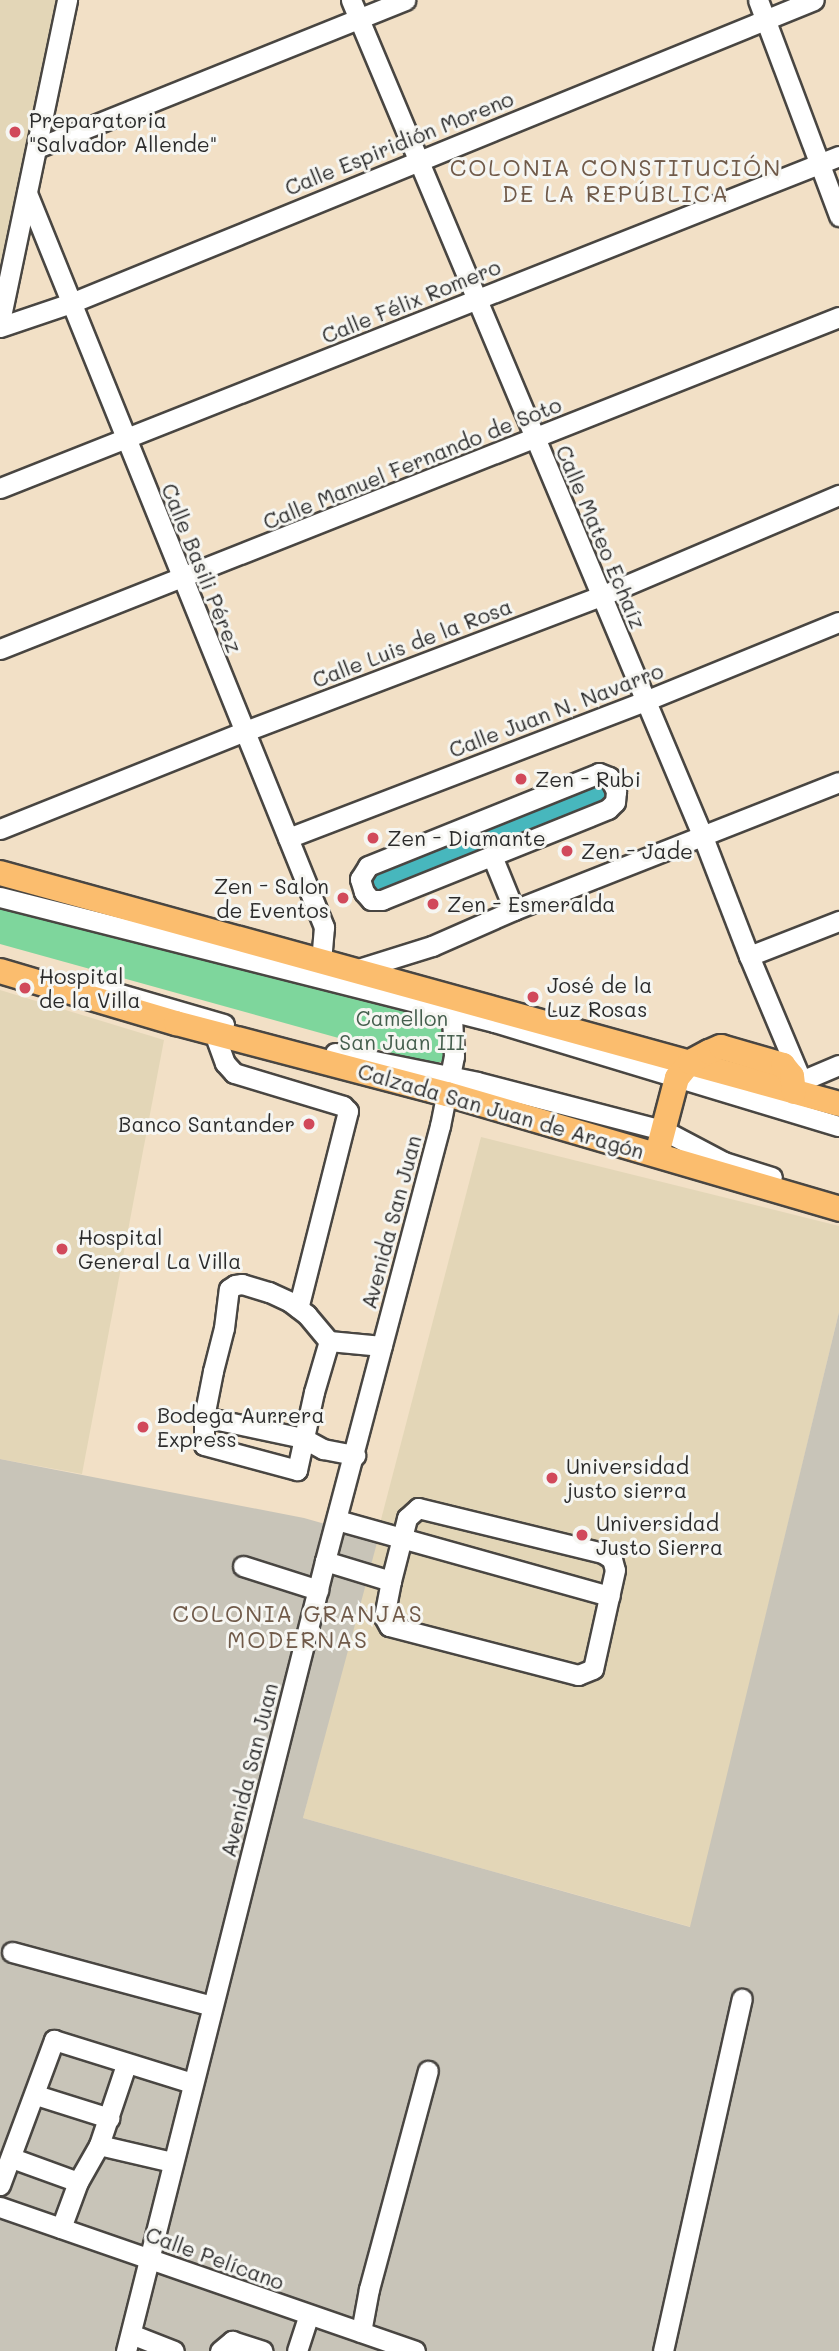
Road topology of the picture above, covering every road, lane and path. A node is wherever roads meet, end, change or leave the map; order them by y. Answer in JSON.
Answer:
{"nodes":[{"id":1,"x":67,"y":0,"type":"edge"},
{"id":2,"x":405,"y":0,"type":"edge"},
{"id":3,"x":758,"y":0,"type":"edge"},
{"id":4,"x":814,"y":0,"type":"edge"},
{"id":5,"x":355,"y":9,"type":"edge"},
{"id":6,"x":765,"y":20,"type":"junction"},
{"id":7,"x":37,"y":148,"type":"junction"},
{"id":8,"x":839,"y":156,"type":"edge"},
{"id":9,"x":417,"y":159,"type":"junction"},
{"id":10,"x":819,"y":163,"type":"junction"},
{"id":11,"x":27,"y":193,"type":"junction"},
{"id":12,"x":839,"y":216,"type":"edge"},
{"id":13,"x":2,"y":299,"type":"edge"},
{"id":14,"x":476,"y":299,"type":"junction"},
{"id":15,"x":71,"y":303,"type":"junction"},
{"id":16,"x":839,"y":317,"type":"edge"},
{"id":17,"x":0,"y":321,"type":"edge"},
{"id":18,"x":0,"y":327,"type":"edge"},
{"id":19,"x":535,"y":438,"type":"junction"},
{"id":20,"x":125,"y":439,"type":"junction"},
{"id":21,"x":0,"y":488,"type":"edge"},
{"id":22,"x":839,"y":495,"type":"edge"},
{"id":23,"x":181,"y":579,"type":"junction"},
{"id":24,"x":601,"y":596,"type":"junction"},
{"id":25,"x":839,"y":622,"type":"edge"},
{"id":26,"x":0,"y":649,"type":"edge"},
{"id":27,"x":645,"y":701,"type":"junction"},
{"id":28,"x":243,"y":732,"type":"junction"},
{"id":29,"x":839,"y":782,"type":"edge"},
{"id":30,"x":0,"y":829,"type":"edge"},
{"id":31,"x":704,"y":837,"type":"junction"},
{"id":32,"x":288,"y":838,"type":"junction"},
{"id":33,"x":492,"y":856,"type":"junction"},
{"id":34,"x":0,"y":873,"type":"edge"},
{"id":35,"x":0,"y":897,"type":"edge"},
{"id":36,"x":514,"y":910,"type":"junction"},
{"id":37,"x":839,"y":921,"type":"edge"},
{"id":38,"x":749,"y":956,"type":"junction"},
{"id":39,"x":0,"y":959,"type":"edge"},
{"id":40,"x":321,"y":960,"type":"junction"},
{"id":41,"x":355,"y":970,"type":"junction"},
{"id":42,"x":0,"y":971,"type":"edge"},
{"id":43,"x":453,"y":1005,"type":"junction"},
{"id":44,"x":214,"y":1033,"type":"junction"},
{"id":45,"x":839,"y":1065,"type":"edge"},
{"id":46,"x":684,"y":1070,"type":"junction"},
{"id":47,"x":449,"y":1085,"type":"junction"},
{"id":48,"x":798,"y":1086,"type":"junction"},
{"id":49,"x":839,"y":1104,"type":"edge"},
{"id":50,"x":839,"y":1126,"type":"edge"},
{"id":51,"x":663,"y":1130,"type":"junction"},
{"id":52,"x":657,"y":1154,"type":"junction"},
{"id":53,"x":839,"y":1197,"type":"edge"},
{"id":54,"x":839,"y":1209,"type":"edge"},
{"id":55,"x":298,"y":1308,"type":"junction"},
{"id":56,"x":330,"y":1341,"type":"junction"},
{"id":57,"x":382,"y":1346,"type":"junction"},
{"id":58,"x":204,"y":1417,"type":"junction"},
{"id":59,"x":303,"y":1438,"type":"junction"},
{"id":60,"x":355,"y":1455,"type":"junction"},
{"id":61,"x":337,"y":1520,"type":"junction"},
{"id":62,"x":401,"y":1540,"type":"junction"},
{"id":63,"x":325,"y":1561,"type":"junction"},
{"id":64,"x":243,"y":1566,"type":"dead end"},
{"id":65,"x":391,"y":1581,"type":"junction"},
{"id":66,"x":318,"y":1590,"type":"junction"},
{"id":67,"x":610,"y":1596,"type":"junction"},
{"id":68,"x":12,"y":1952,"type":"dead end"},
{"id":69,"x":742,"y":1998,"type":"dead end"},
{"id":70,"x":212,"y":2006,"type":"junction"},
{"id":71,"x":126,"y":2065,"type":"junction"},
{"id":72,"x":428,"y":2071,"type":"dead end"},
{"id":73,"x":192,"y":2083,"type":"junction"},
{"id":74,"x":36,"y":2095,"type":"junction"},
{"id":75,"x":109,"y":2118,"type":"junction"},
{"id":76,"x":99,"y":2145,"type":"junction"},
{"id":77,"x":12,"y":2158,"type":"junction"},
{"id":78,"x":172,"y":2162,"type":"junction"},
{"id":79,"x":78,"y":2182,"type":"junction"},
{"id":80,"x":0,"y":2185,"type":"edge"},
{"id":81,"x":0,"y":2207,"type":"edge"},
{"id":82,"x":61,"y":2228,"type":"junction"},
{"id":83,"x":149,"y":2258,"type":"junction"},
{"id":84,"x":309,"y":2315,"type":"junction"},
{"id":85,"x":361,"y":2332,"type":"junction"},
{"id":86,"x":128,"y":2342,"type":"edge"},
{"id":87,"x":174,"y":2351,"type":"edge"},
{"id":88,"x":220,"y":2351,"type":"edge"},
{"id":89,"x":262,"y":2351,"type":"edge"},
{"id":90,"x":297,"y":2351,"type":"edge"},
{"id":91,"x":415,"y":2351,"type":"edge"},
{"id":92,"x":663,"y":2351,"type":"edge"}],
"edges":[{"from":1,"to":7,"type":"street"},
{"from":2,"to":5,"type":"street"},
{"from":3,"to":6,"type":"street"},
{"from":4,"to":6,"type":"street","name":"Calle Espiridión Moreno"},
{"from":5,"to":7,"type":"street"},
{"from":5,"to":9,"type":"street","name":"Calle Mateo Echaíz"},
{"from":6,"to":9,"type":"street","name":"Calle Espiridión Moreno"},
{"from":6,"to":10,"type":"street"},
{"from":7,"to":11,"type":"street"},
{"from":8,"to":10,"type":"street","name":"Calle Félix Romero"},
{"from":9,"to":14,"type":"street","name":"Calle Mateo Echaíz"},
{"from":9,"to":15,"type":"street","name":"Calle Espiridión Moreno"},
{"from":10,"to":12,"type":"street"},
{"from":10,"to":14,"type":"street","name":"Calle Félix Romero"},
{"from":11,"to":13,"type":"street"},
{"from":11,"to":15,"type":"street","name":"Calle Basili Pérez"},
{"from":13,"to":17,"type":"street"},
{"from":14,"to":19,"type":"street","name":"Calle Mateo Echaíz"},
{"from":14,"to":20,"type":"street","name":"Calle Félix Romero"},
{"from":15,"to":18,"type":"street","name":"Calle Espiridión Moreno"},
{"from":15,"to":20,"type":"street","name":"Calle Basili Pérez"},
{"from":16,"to":19,"type":"street","name":"Calle Manuel Fernando de Soto"},
{"from":19,"to":23,"type":"street","name":"Calle Manuel Fernando de Soto"},
{"from":19,"to":24,"type":"street","name":"Calle Mateo Echaíz"},
{"from":20,"to":21,"type":"street","name":"Calle Félix Romero"},
{"from":20,"to":23,"type":"street","name":"Calle Basili Pérez"},
{"from":22,"to":24,"type":"street","name":"Calle Luis de la Rosa"},
{"from":23,"to":26,"type":"street","name":"Calle Manuel Fernando de Soto"},
{"from":23,"to":28,"type":"street","name":"Calle Basili Pérez"},
{"from":24,"to":27,"type":"street","name":"Calle Mateo Echaíz"},
{"from":24,"to":28,"type":"street","name":"Calle Luis de la Rosa"},
{"from":25,"to":27,"type":"street","name":"Calle Juan N. Navarro"},
{"from":27,"to":31,"type":"street","name":"Calle Mateo Echaíz"},
{"from":27,"to":32,"type":"street","name":"Calle Juan N. Navarro"},
{"from":28,"to":30,"type":"street","name":"Calle Luis de la Rosa"},
{"from":28,"to":32,"type":"street","name":"Calle Basili Pérez"},
{"from":29,"to":31,"type":"street"},
{"from":31,"to":36,"type":"street"},
{"from":31,"to":38,"type":"street","name":"Calle Mateo Echaíz"},
{"from":32,"to":40,"type":"street","name":"Calle Basili Pérez"},
{"from":33,"to":33,"type":"street"},
{"from":33,"to":36,"type":"street"},
{"from":34,"to":40,"type":"main road"},
{"from":35,"to":43,"type":"street"},
{"from":36,"to":41,"type":"street"},
{"from":37,"to":38,"type":"street"},
{"from":38,"to":48,"type":"street","name":"Calle Mateo Echaíz"},
{"from":39,"to":47,"type":"street"},
{"from":40,"to":41,"type":"main road"},
{"from":41,"to":43,"type":"main road"},
{"from":42,"to":44,"type":"main road","name":"Calzada San Juan de Aragón"},
{"from":43,"to":46,"type":"main road"},
{"from":43,"to":47,"type":"street","name":"Avenida San Juan"},
{"from":44,"to":47,"type":"main road","name":"Calzada San Juan de Aragón"},
{"from":44,"to":55,"type":"street"},
{"from":45,"to":48,"type":"street"},
{"from":46,"to":48,"type":"main road"},
{"from":46,"to":50,"type":"street"},
{"from":46,"to":51,"type":"main road"},
{"from":47,"to":51,"type":"street"},
{"from":47,"to":52,"type":"main road","name":"Calzada San Juan de Aragón"},
{"from":47,"to":57,"type":"street","name":"Avenida San Juan"},
{"from":48,"to":49,"type":"main road"},
{"from":51,"to":52,"type":"main road"},
{"from":51,"to":53,"type":"street"},
{"from":52,"to":54,"type":"main road","name":"Calzada San Juan de Aragón"},
{"from":55,"to":56,"type":"street"},
{"from":55,"to":58,"type":"street"},
{"from":56,"to":57,"type":"street"},
{"from":56,"to":59,"type":"street"},
{"from":57,"to":60,"type":"street","name":"Avenida San Juan"},
{"from":58,"to":59,"type":"street"},
{"from":58,"to":59,"type":"street"},
{"from":59,"to":60,"type":"street"},
{"from":60,"to":61,"type":"street","name":"Avenida San Juan"},
{"from":61,"to":62,"type":"street"},
{"from":61,"to":63,"type":"street","name":"Avenida San Juan"},
{"from":62,"to":65,"type":"street"},
{"from":62,"to":67,"type":"street"},
{"from":62,"to":67,"type":"street"},
{"from":63,"to":65,"type":"street"},
{"from":63,"to":66,"type":"street","name":"Avenida San Juan"},
{"from":64,"to":66,"type":"street"},
{"from":65,"to":67,"type":"street"},
{"from":66,"to":70,"type":"street","name":"Avenida San Juan"},
{"from":68,"to":70,"type":"street"},
{"from":69,"to":92,"type":"street"},
{"from":70,"to":73,"type":"street","name":"Avenida San Juan"},
{"from":71,"to":73,"type":"street"},
{"from":71,"to":74,"type":"street"},
{"from":71,"to":75,"type":"street"},
{"from":72,"to":85,"type":"street"},
{"from":73,"to":78,"type":"street","name":"Avenida San Juan"},
{"from":74,"to":75,"type":"street"},
{"from":74,"to":77,"type":"street"},
{"from":75,"to":76,"type":"street"},
{"from":76,"to":78,"type":"street"},
{"from":76,"to":79,"type":"street"},
{"from":77,"to":79,"type":"street"},
{"from":77,"to":80,"type":"street"},
{"from":78,"to":83,"type":"street","name":"Avenida San Juan"},
{"from":79,"to":82,"type":"street"},
{"from":81,"to":82,"type":"street","name":"Calle Pelícano"},
{"from":82,"to":83,"type":"street","name":"Calle Pelícano"},
{"from":83,"to":84,"type":"street","name":"Calle Pelícano"},
{"from":83,"to":86,"type":"street","name":"Avenida San Juan"},
{"from":84,"to":85,"type":"street","name":"Calle Pelícano"},
{"from":84,"to":90,"type":"street"},
{"from":85,"to":91,"type":"street","name":"Calle Pelícano"},
{"from":86,"to":87,"type":"street"},
{"from":88,"to":89,"type":"street"}]}
